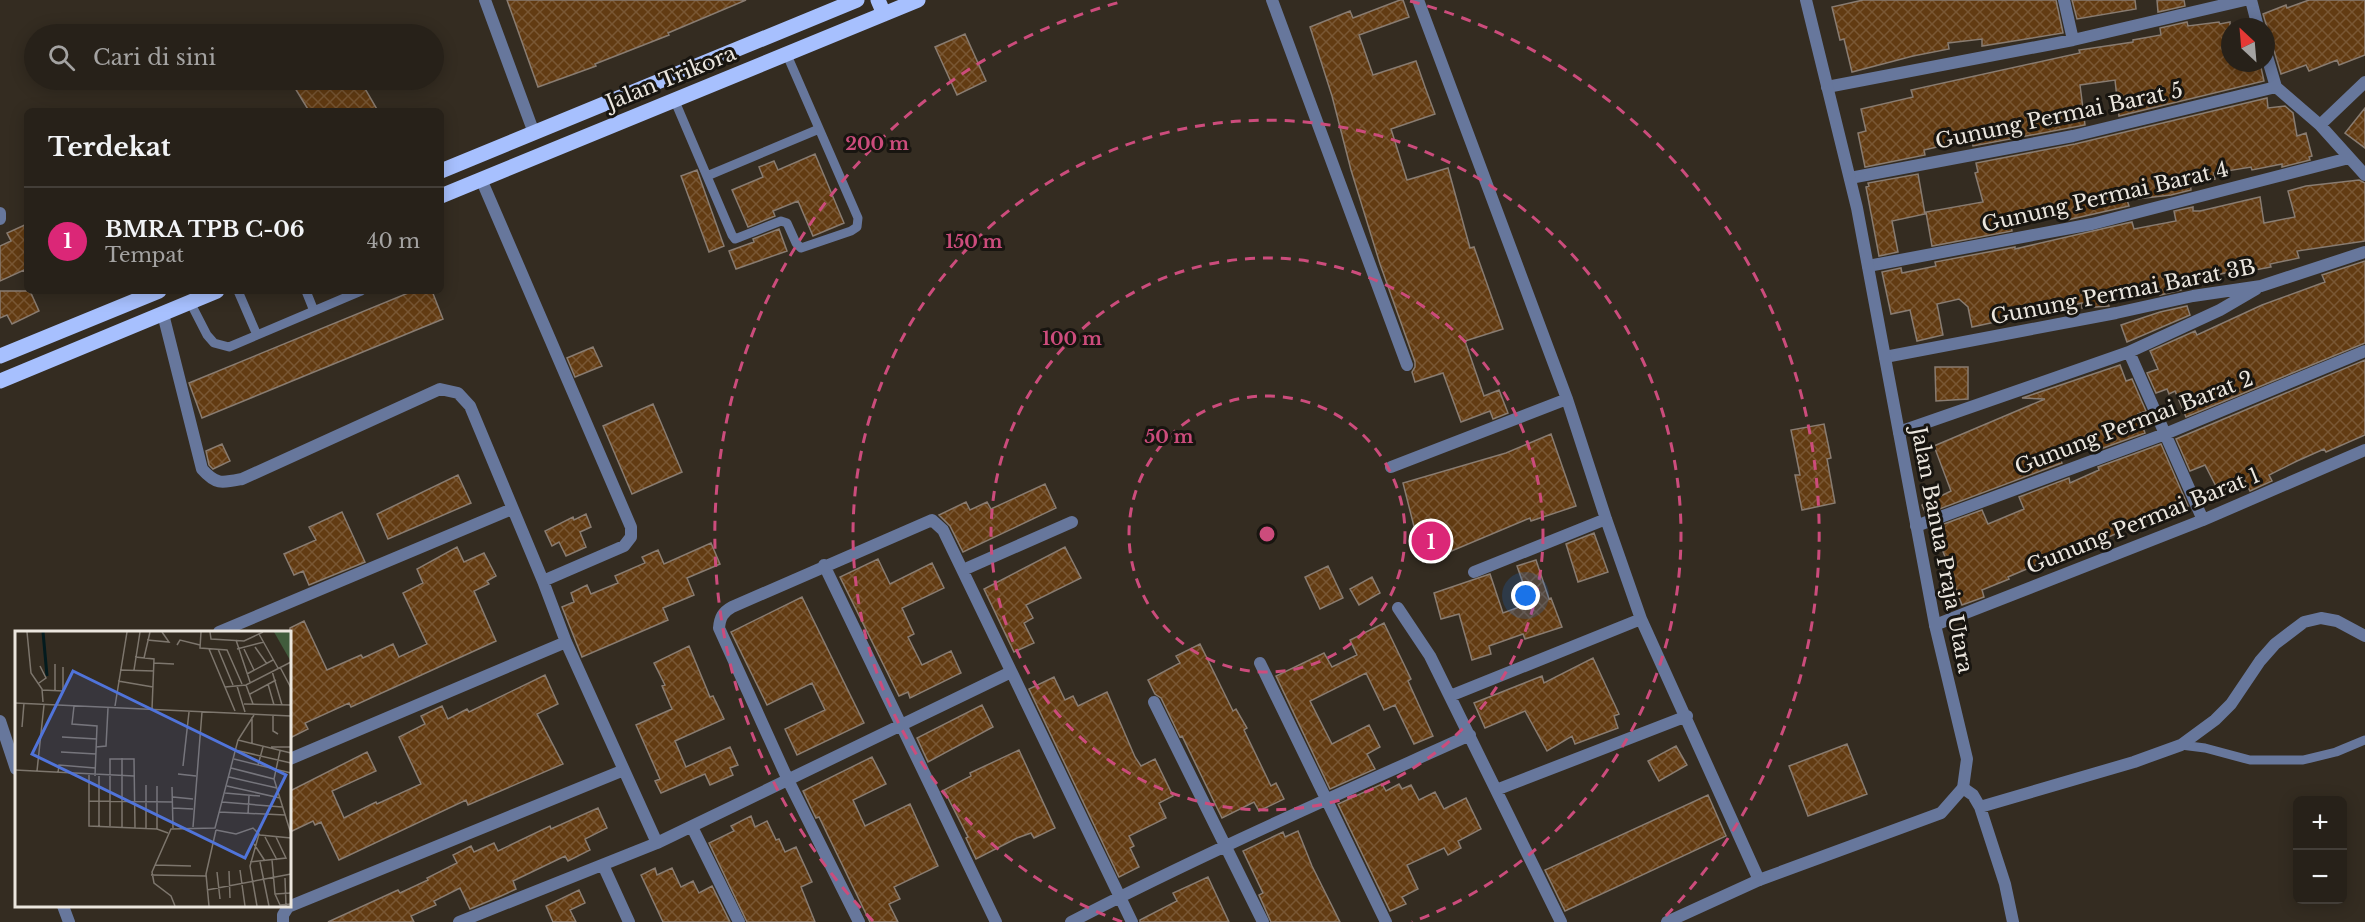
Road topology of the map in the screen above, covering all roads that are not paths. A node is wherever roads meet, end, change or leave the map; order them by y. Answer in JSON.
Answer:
{"nodes":[{"id":1,"x":485,"y":0,"type":"edge"},
{"id":2,"x":857,"y":0,"type":"edge"},
{"id":3,"x":878,"y":0,"type":"edge"},
{"id":4,"x":918,"y":0,"type":"edge"},
{"id":5,"x":1272,"y":0,"type":"edge"},
{"id":6,"x":1418,"y":0,"type":"edge"},
{"id":7,"x":1806,"y":0,"type":"edge"},
{"id":8,"x":2064,"y":0,"type":"edge"},
{"id":9,"x":2245,"y":0,"type":"edge"},
{"id":10,"x":2251,"y":0,"type":"edge"},
{"id":11,"x":884,"y":14,"type":"junction"},
{"id":12,"x":2256,"y":18,"type":"edge"},
{"id":13,"x":2073,"y":40,"type":"junction"},
{"id":14,"x":787,"y":55,"type":"junction"},
{"id":15,"x":2272,"y":72,"type":"edge"},
{"id":16,"x":2365,"y":82,"type":"edge"},
{"id":17,"x":1827,"y":87,"type":"junction"},
{"id":18,"x":2276,"y":87,"type":"junction"},
{"id":19,"x":674,"y":99,"type":"junction"},
{"id":20,"x":2320,"y":125,"type":"junction"},
{"id":21,"x":819,"y":129,"type":"junction"},
{"id":22,"x":534,"y":133,"type":"junction"},
{"id":23,"x":2349,"y":158,"type":"junction"},
{"id":24,"x":444,"y":170,"type":"edge"},
{"id":25,"x":2365,"y":175,"type":"edge"},
{"id":26,"x":707,"y":176,"type":"junction"},
{"id":27,"x":1850,"y":178,"type":"junction"},
{"id":28,"x":481,"y":179,"type":"junction"},
{"id":29,"x":444,"y":195,"type":"edge"},
{"id":30,"x":0,"y":213,"type":"edge"},
{"id":31,"x":0,"y":219,"type":"edge"},
{"id":32,"x":2365,"y":252,"type":"edge"},
{"id":33,"x":1868,"y":266,"type":"junction"},
{"id":34,"x":2261,"y":286,"type":"junction"},
{"id":35,"x":152,"y":294,"type":"edge"},
{"id":36,"x":210,"y":294,"type":"edge"},
{"id":37,"x":239,"y":294,"type":"edge"},
{"id":38,"x":307,"y":294,"type":"edge"},
{"id":39,"x":354,"y":294,"type":"edge"},
{"id":40,"x":190,"y":302,"type":"junction"},
{"id":41,"x":314,"y":311,"type":"junction"},
{"id":42,"x":163,"y":314,"type":"junction"},
{"id":43,"x":257,"y":335,"type":"junction"},
{"id":44,"x":2365,"y":351,"type":"edge"},
{"id":45,"x":2129,"y":352,"type":"junction"},
{"id":46,"x":0,"y":356,"type":"edge"},
{"id":47,"x":1885,"y":357,"type":"junction"},
{"id":48,"x":1407,"y":365,"type":"dead end"},
{"id":49,"x":0,"y":381,"type":"edge"},
{"id":50,"x":1567,"y":399,"type":"junction"},
{"id":51,"x":1899,"y":432,"type":"junction"},
{"id":52,"x":2165,"y":434,"type":"junction"},
{"id":53,"x":2365,"y":450,"type":"edge"},
{"id":54,"x":1391,"y":467,"type":"dead end"},
{"id":55,"x":512,"y":509,"type":"junction"},
{"id":56,"x":1606,"y":519,"type":"junction"},
{"id":57,"x":2203,"y":520,"type":"junction"},
{"id":58,"x":1072,"y":522,"type":"dead end"},
{"id":59,"x":1916,"y":526,"type":"junction"},
{"id":60,"x":824,"y":565,"type":"junction"},
{"id":61,"x":963,"y":570,"type":"junction"},
{"id":62,"x":1474,"y":572,"type":"dead end"},
{"id":63,"x":543,"y":581,"type":"junction"},
{"id":64,"x":1398,"y":608,"type":"dead end"},
{"id":65,"x":1641,"y":619,"type":"junction"},
{"id":66,"x":1935,"y":625,"type":"junction"},
{"id":67,"x":224,"y":631,"type":"edge"},
{"id":68,"x":2365,"y":636,"type":"edge"},
{"id":69,"x":566,"y":642,"type":"junction"},
{"id":70,"x":1260,"y":663,"type":"dead end"},
{"id":71,"x":1011,"y":672,"type":"junction"},
{"id":72,"x":1450,"y":696,"type":"junction"},
{"id":73,"x":1154,"y":702,"type":"dead end"},
{"id":74,"x":1687,"y":716,"type":"junction"},
{"id":75,"x":0,"y":721,"type":"edge"},
{"id":76,"x":901,"y":726,"type":"junction"},
{"id":77,"x":1470,"y":735,"type":"junction"},
{"id":78,"x":2365,"y":740,"type":"edge"},
{"id":79,"x":2181,"y":745,"type":"junction"},
{"id":80,"x":291,"y":759,"type":"edge"},
{"id":81,"x":15,"y":766,"type":"edge"},
{"id":82,"x":624,"y":770,"type":"junction"},
{"id":83,"x":788,"y":780,"type":"junction"},
{"id":84,"x":1963,"y":788,"type":"junction"},
{"id":85,"x":1496,"y":790,"type":"junction"},
{"id":86,"x":1326,"y":800,"type":"junction"},
{"id":87,"x":1980,"y":807,"type":"junction"},
{"id":88,"x":692,"y":827,"type":"junction"},
{"id":89,"x":657,"y":843,"type":"junction"},
{"id":90,"x":1226,"y":847,"type":"junction"},
{"id":91,"x":603,"y":865,"type":"junction"},
{"id":92,"x":1759,"y":880,"type":"junction"},
{"id":93,"x":1120,"y":897,"type":"junction"},
{"id":94,"x":291,"y":906,"type":"edge"},
{"id":95,"x":63,"y":907,"type":"edge"},
{"id":96,"x":288,"y":907,"type":"edge"},
{"id":97,"x":69,"y":922,"type":"edge"},
{"id":98,"x":283,"y":922,"type":"edge"},
{"id":99,"x":459,"y":922,"type":"edge"},
{"id":100,"x":629,"y":922,"type":"edge"},
{"id":101,"x":739,"y":922,"type":"edge"},
{"id":102,"x":859,"y":922,"type":"edge"},
{"id":103,"x":996,"y":922,"type":"edge"},
{"id":104,"x":1071,"y":922,"type":"edge"},
{"id":105,"x":1132,"y":922,"type":"edge"},
{"id":106,"x":1263,"y":922,"type":"edge"},
{"id":107,"x":1386,"y":922,"type":"edge"},
{"id":108,"x":1561,"y":922,"type":"edge"},
{"id":109,"x":1667,"y":922,"type":"edge"},
{"id":110,"x":2013,"y":922,"type":"edge"}],
"edges":[{"from":1,"to":22,"type":"street"},
{"from":2,"to":22,"type":"main road","name":"Jalan Trikora"},
{"from":3,"to":11,"type":"main road"},
{"from":4,"to":11,"type":"main road","name":"Jalan Trikora"},
{"from":5,"to":48,"type":"street"},
{"from":6,"to":50,"type":"street"},
{"from":7,"to":17,"type":"street","name":"Jalan Banua Praja Utara"},
{"from":8,"to":13,"type":"street"},
{"from":9,"to":13,"type":"street"},
{"from":10,"to":12,"type":"street"},
{"from":11,"to":14,"type":"main road","name":"Jalan Trikora"},
{"from":13,"to":17,"type":"street"},
{"from":14,"to":19,"type":"main road","name":"Jalan Trikora"},
{"from":14,"to":21,"type":"lane"},
{"from":15,"to":18,"type":"street"},
{"from":16,"to":20,"type":"street"},
{"from":17,"to":27,"type":"street","name":"Jalan Banua Praja Utara"},
{"from":18,"to":20,"type":"street"},
{"from":18,"to":27,"type":"street","name":"Gunung Permai Barat 5"},
{"from":19,"to":26,"type":"lane"},
{"from":19,"to":28,"type":"main road","name":"Jalan Trikora"},
{"from":20,"to":23,"type":"street"},
{"from":21,"to":26,"type":"lane"},
{"from":21,"to":26,"type":"lane"},
{"from":22,"to":24,"type":"main road","name":"Jalan Trikora"},
{"from":23,"to":25,"type":"street"},
{"from":23,"to":33,"type":"street","name":"Gunung Permai Barat 4"},
{"from":27,"to":33,"type":"street","name":"Jalan Banua Praja Utara"},
{"from":28,"to":29,"type":"main road","name":"Jalan Trikora"},
{"from":28,"to":63,"type":"street"},
{"from":30,"to":31,"type":"street"},
{"from":32,"to":34,"type":"street","name":"Gunung Permai Barat 3B"},
{"from":33,"to":47,"type":"street","name":"Jalan Banua Praja Utara"},
{"from":34,"to":45,"type":"street"},
{"from":34,"to":47,"type":"street","name":"Gunung Permai Barat 3B"},
{"from":35,"to":46,"type":"main road"},
{"from":36,"to":40,"type":"main road"},
{"from":37,"to":43,"type":"lane"},
{"from":38,"to":41,"type":"lane"},
{"from":39,"to":41,"type":"lane"},
{"from":40,"to":42,"type":"main road"},
{"from":40,"to":43,"type":"lane"},
{"from":41,"to":43,"type":"lane"},
{"from":42,"to":49,"type":"main road"},
{"from":42,"to":55,"type":"street"},
{"from":44,"to":52,"type":"street","name":"Gunung Permai Barat 2"},
{"from":45,"to":51,"type":"street"},
{"from":45,"to":52,"type":"street"},
{"from":47,"to":51,"type":"street","name":"Jalan Banua Praja Utara"},
{"from":50,"to":54,"type":"street"},
{"from":50,"to":56,"type":"street"},
{"from":51,"to":59,"type":"street","name":"Jalan Banua Praja Utara"},
{"from":52,"to":57,"type":"street"},
{"from":52,"to":59,"type":"street","name":"Gunung Permai Barat 2"},
{"from":53,"to":57,"type":"street","name":"Gunung Permai Barat 1"},
{"from":55,"to":63,"type":"street"},
{"from":55,"to":67,"type":"street"},
{"from":56,"to":62,"type":"street"},
{"from":56,"to":65,"type":"street"},
{"from":57,"to":66,"type":"street","name":"Gunung Permai Barat 1"},
{"from":58,"to":61,"type":"street"},
{"from":59,"to":66,"type":"street","name":"Jalan Banua Praja Utara"},
{"from":60,"to":61,"type":"street"},
{"from":60,"to":76,"type":"street"},
{"from":60,"to":83,"type":"street"},
{"from":61,"to":71,"type":"street"},
{"from":63,"to":69,"type":"street"},
{"from":64,"to":72,"type":"street"},
{"from":65,"to":72,"type":"street"},
{"from":65,"to":74,"type":"street"},
{"from":66,"to":84,"type":"street","name":"Jalan Banua Praja Utara"},
{"from":68,"to":79,"type":"street"},
{"from":69,"to":80,"type":"street"},
{"from":69,"to":82,"type":"street"},
{"from":70,"to":86,"type":"street"},
{"from":71,"to":76,"type":"street"},
{"from":71,"to":93,"type":"street"},
{"from":72,"to":77,"type":"street"},
{"from":73,"to":90,"type":"street"},
{"from":74,"to":85,"type":"street"},
{"from":74,"to":92,"type":"street"},
{"from":75,"to":81,"type":"street"},
{"from":76,"to":83,"type":"street"},
{"from":76,"to":103,"type":"street"},
{"from":77,"to":85,"type":"street"},
{"from":77,"to":86,"type":"street"},
{"from":78,"to":79,"type":"lane"},
{"from":79,"to":87,"type":"street"},
{"from":82,"to":89,"type":"street"},
{"from":82,"to":94,"type":"street"},
{"from":83,"to":88,"type":"street"},
{"from":83,"to":102,"type":"street"},
{"from":84,"to":87,"type":"street"},
{"from":84,"to":92,"type":"street"},
{"from":85,"to":108,"type":"street"},
{"from":86,"to":90,"type":"street"},
{"from":86,"to":107,"type":"street"},
{"from":87,"to":110,"type":"street"},
{"from":88,"to":89,"type":"street"},
{"from":88,"to":101,"type":"street"},
{"from":89,"to":91,"type":"street"},
{"from":90,"to":93,"type":"street"},
{"from":90,"to":106,"type":"street"},
{"from":91,"to":99,"type":"street"},
{"from":91,"to":100,"type":"street"},
{"from":92,"to":109,"type":"street"},
{"from":93,"to":104,"type":"street"},
{"from":93,"to":105,"type":"street"},
{"from":95,"to":97,"type":"street"},
{"from":96,"to":98,"type":"street"}]}
